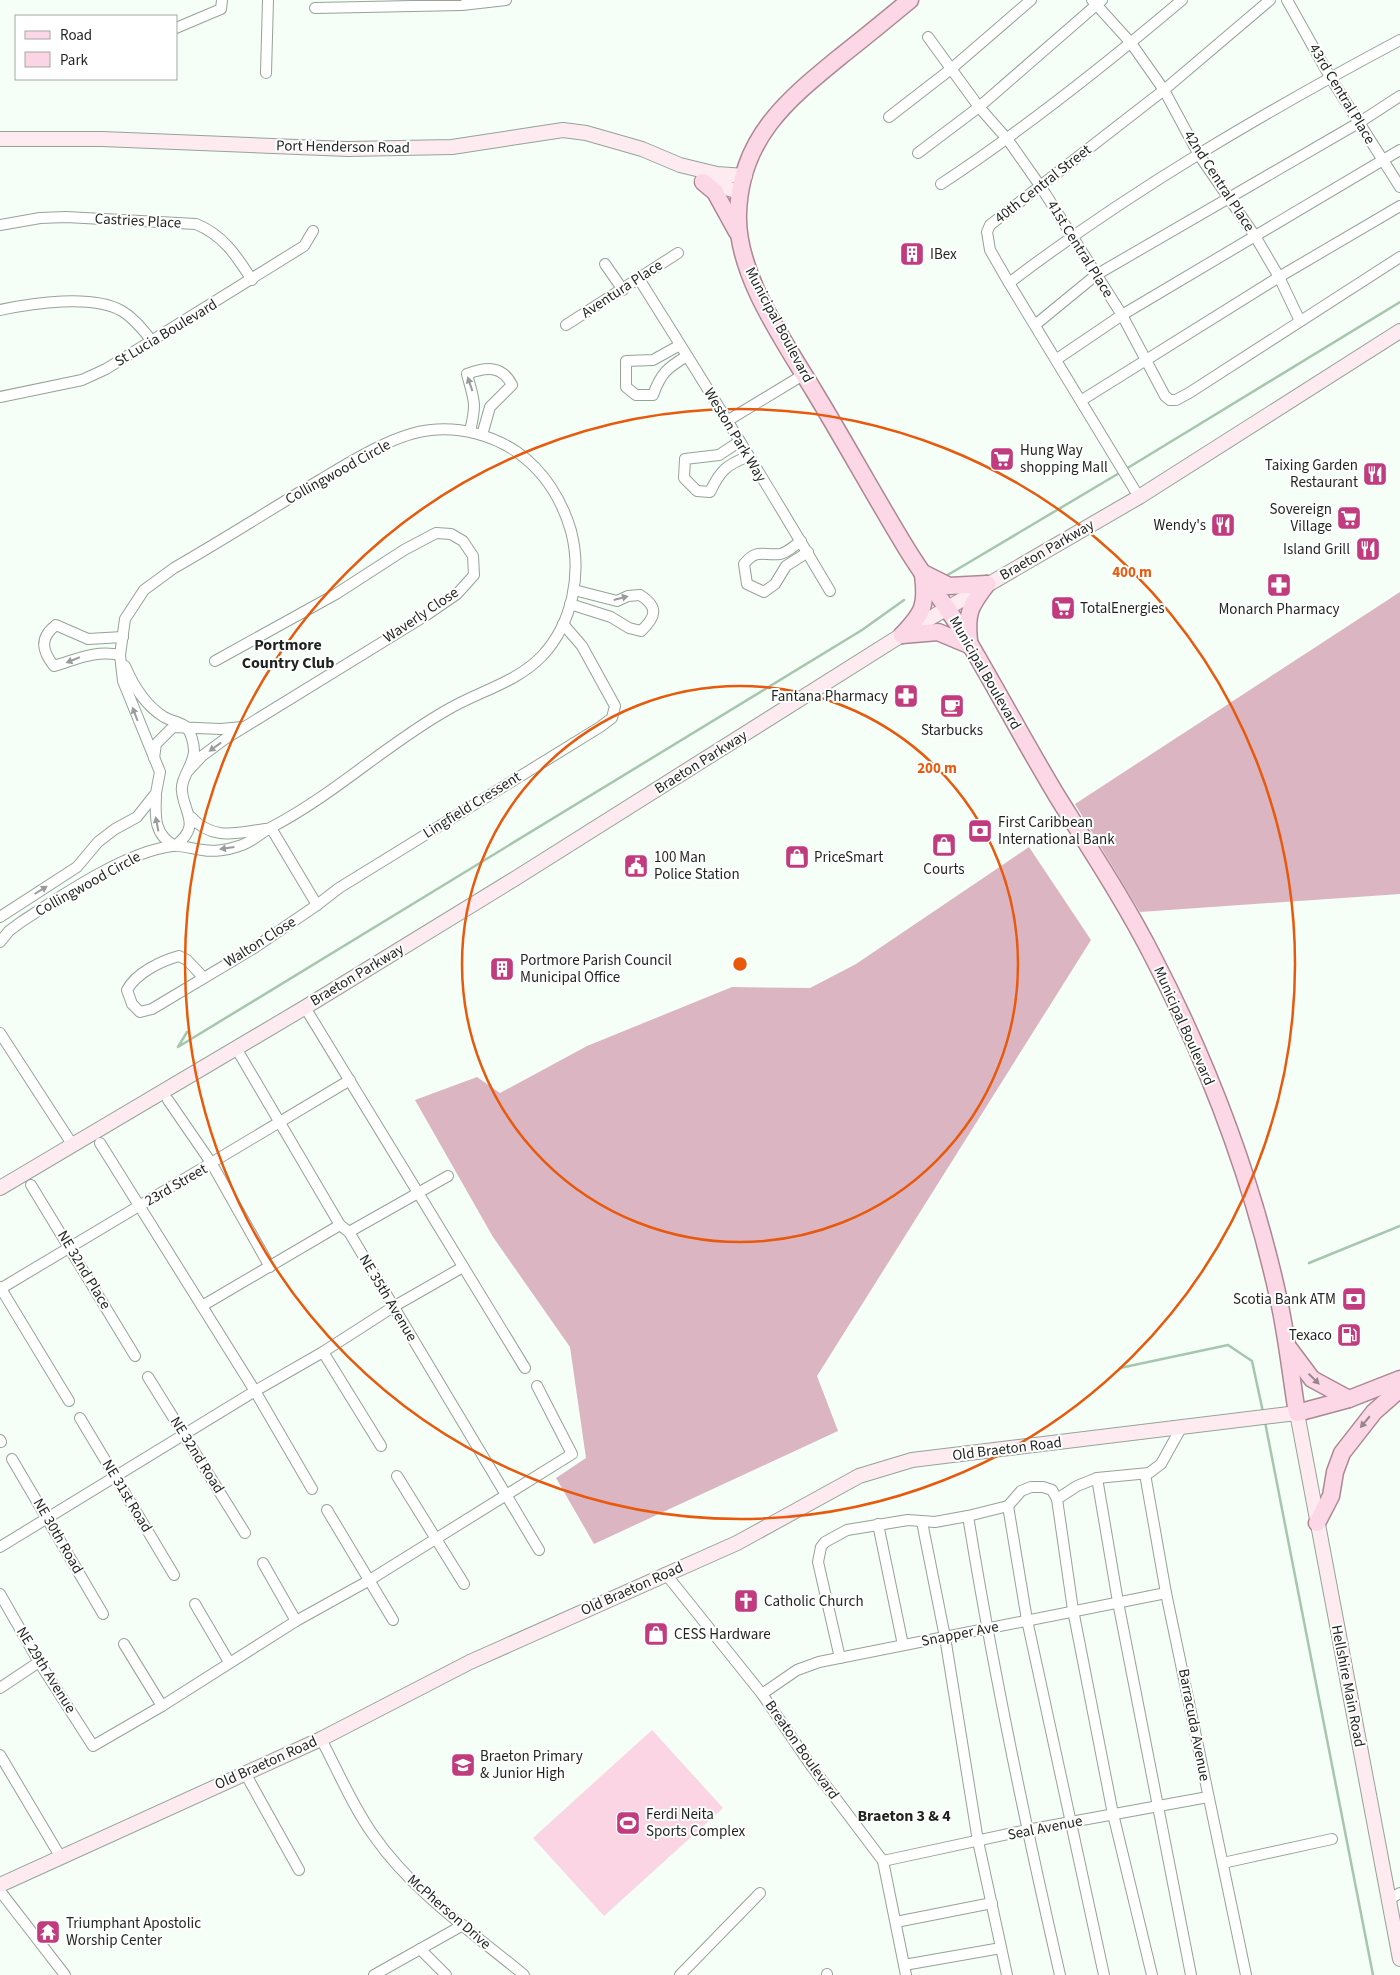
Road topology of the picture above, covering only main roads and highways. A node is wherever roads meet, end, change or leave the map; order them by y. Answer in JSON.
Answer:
{"nodes":[{"id":1,"x":910,"y":0,"type":"edge"},
{"id":2,"x":703,"y":182,"type":"road end"},
{"id":3,"x":738,"y":234,"type":"junction"},
{"id":4,"x":923,"y":573,"type":"junction"},
{"id":5,"x":969,"y":645,"type":"junction"},
{"id":6,"x":1288,"y":1347,"type":"junction"},
{"id":7,"x":1400,"y":1379,"type":"edge"},
{"id":8,"x":1400,"y":1389,"type":"edge"},
{"id":9,"x":1348,"y":1399,"type":"junction"},
{"id":10,"x":1318,"y":1523,"type":"road end"}],
"edges":[{"from":1,"to":3,"type":"main road","name":"Municipal Boulevard"},
{"from":2,"to":3,"type":"main road"},
{"from":3,"to":4,"type":"main road","name":"Municipal Boulevard"},
{"from":4,"to":5,"type":"main road","name":"Municipal Boulevard"},
{"from":4,"to":5,"type":"main road"},
{"from":4,"to":5,"type":"main road"},
{"from":5,"to":6,"type":"main road","name":"Municipal Boulevard"},
{"from":6,"to":9,"type":"main road","one_way":true},
{"from":6,"to":9,"type":"main road","name":"Municipal Boulevard"},
{"from":7,"to":9,"type":"main road"},
{"from":8,"to":10,"type":"main road","one_way":true}]}
